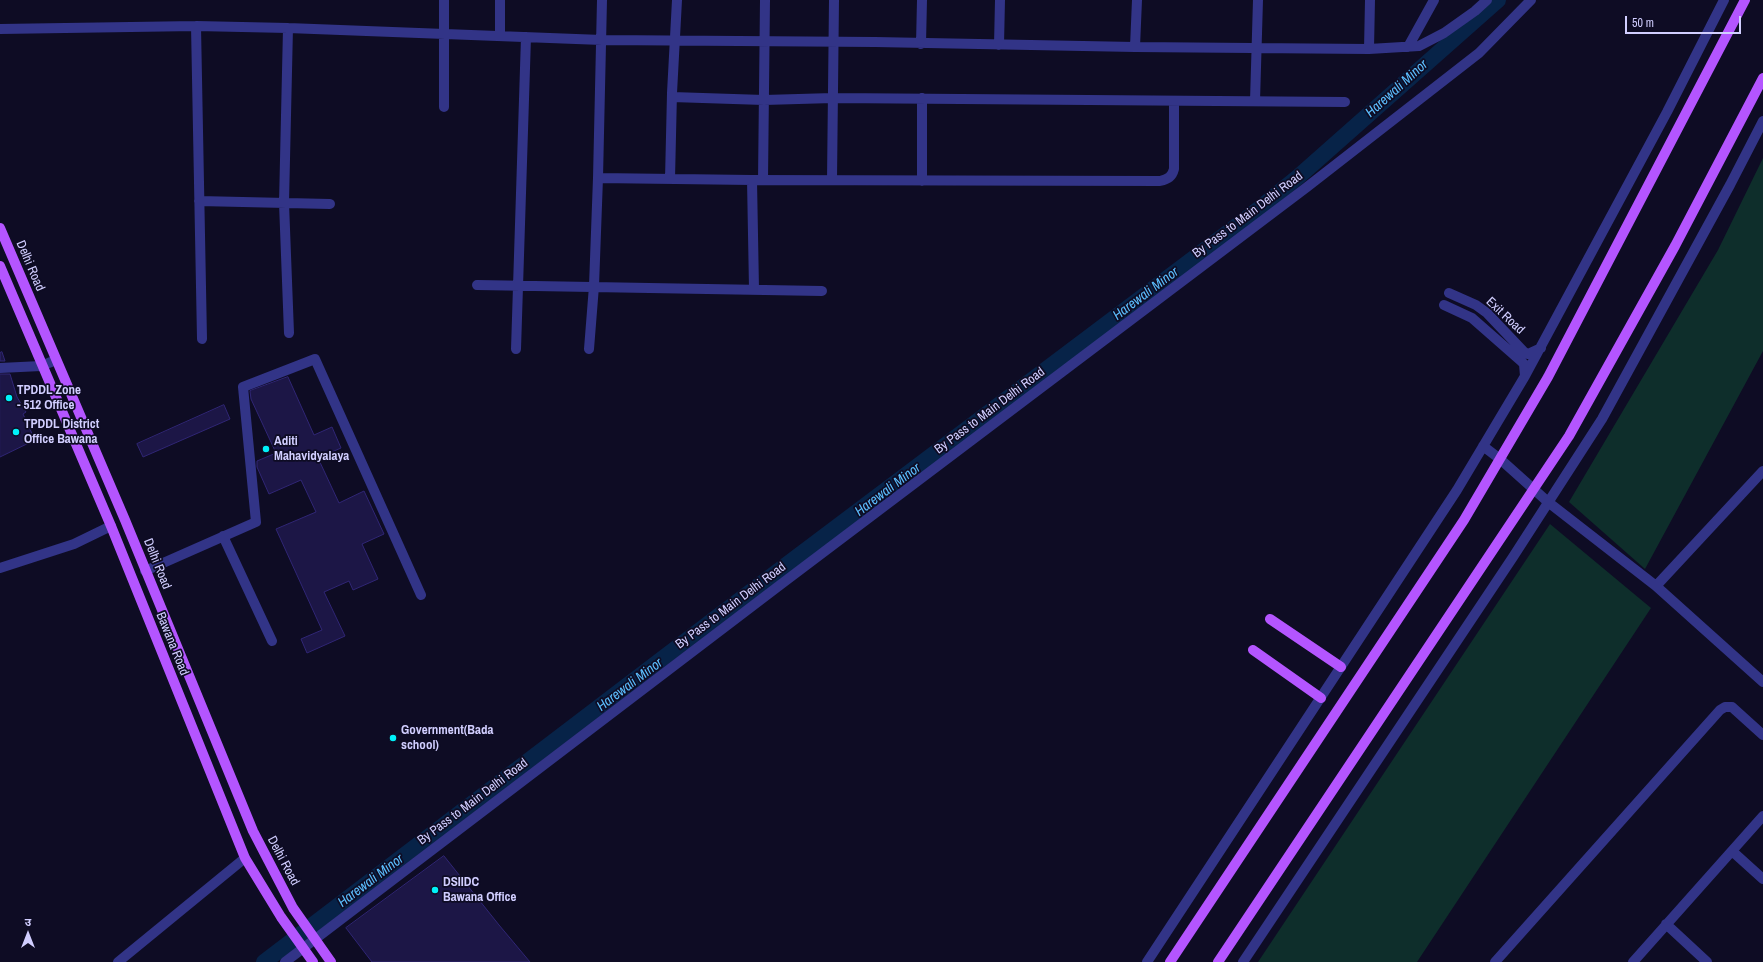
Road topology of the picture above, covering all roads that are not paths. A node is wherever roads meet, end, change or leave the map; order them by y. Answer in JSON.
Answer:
{"nodes":[{"id":1,"x":444,"y":0,"type":"edge"},
{"id":2,"x":500,"y":0,"type":"edge"},
{"id":3,"x":602,"y":0,"type":"edge"},
{"id":4,"x":677,"y":0,"type":"edge"},
{"id":5,"x":765,"y":0,"type":"edge"},
{"id":6,"x":834,"y":0,"type":"edge"},
{"id":7,"x":922,"y":0,"type":"edge"},
{"id":8,"x":1000,"y":0,"type":"edge"},
{"id":9,"x":1137,"y":0,"type":"edge"},
{"id":10,"x":1258,"y":0,"type":"edge"},
{"id":11,"x":1370,"y":0,"type":"edge"},
{"id":12,"x":1434,"y":0,"type":"edge"},
{"id":13,"x":1486,"y":0,"type":"edge"},
{"id":14,"x":1531,"y":0,"type":"edge"},
{"id":15,"x":1724,"y":0,"type":"edge"},
{"id":16,"x":1745,"y":0,"type":"edge"},
{"id":17,"x":196,"y":26,"type":"junction"},
{"id":18,"x":288,"y":28,"type":"junction"},
{"id":19,"x":0,"y":29,"type":"edge"},
{"id":20,"x":445,"y":34,"type":"junction"},
{"id":21,"x":500,"y":36,"type":"junction"},
{"id":22,"x":526,"y":37,"type":"junction"},
{"id":23,"x":602,"y":40,"type":"junction"},
{"id":24,"x":675,"y":40,"type":"junction"},
{"id":25,"x":764,"y":42,"type":"junction"},
{"id":26,"x":834,"y":42,"type":"junction"},
{"id":27,"x":921,"y":44,"type":"junction"},
{"id":28,"x":999,"y":45,"type":"junction"},
{"id":29,"x":1135,"y":47,"type":"junction"},
{"id":30,"x":1408,"y":47,"type":"junction"},
{"id":31,"x":1256,"y":48,"type":"junction"},
{"id":32,"x":1369,"y":49,"type":"junction"},
{"id":33,"x":1763,"y":78,"type":"edge"},
{"id":34,"x":672,"y":97,"type":"junction"},
{"id":35,"x":833,"y":98,"type":"junction"},
{"id":36,"x":922,"y":98,"type":"junction"},
{"id":37,"x":764,"y":100,"type":"junction"},
{"id":38,"x":1174,"y":101,"type":"junction"},
{"id":39,"x":1255,"y":101,"type":"junction"},
{"id":40,"x":1345,"y":102,"type":"dead end"},
{"id":41,"x":444,"y":107,"type":"dead end"},
{"id":42,"x":1763,"y":121,"type":"edge"},
{"id":43,"x":598,"y":178,"type":"junction"},
{"id":44,"x":670,"y":179,"type":"junction"},
{"id":45,"x":752,"y":180,"type":"junction"},
{"id":46,"x":763,"y":180,"type":"junction"},
{"id":47,"x":832,"y":180,"type":"junction"},
{"id":48,"x":922,"y":181,"type":"junction"},
{"id":49,"x":199,"y":201,"type":"junction"},
{"id":50,"x":284,"y":203,"type":"junction"},
{"id":51,"x":330,"y":204,"type":"dead end"},
{"id":52,"x":0,"y":228,"type":"edge"},
{"id":53,"x":0,"y":266,"type":"edge"},
{"id":54,"x":477,"y":285,"type":"dead end"},
{"id":55,"x":519,"y":285,"type":"junction"},
{"id":56,"x":594,"y":286,"type":"junction"},
{"id":57,"x":754,"y":289,"type":"junction"},
{"id":58,"x":822,"y":291,"type":"dead end"},
{"id":59,"x":1449,"y":293,"type":"dead end"},
{"id":60,"x":1444,"y":305,"type":"dead end"},
{"id":61,"x":289,"y":333,"type":"dead end"},
{"id":62,"x":202,"y":339,"type":"dead end"},
{"id":63,"x":1541,"y":348,"type":"junction"},
{"id":64,"x":516,"y":349,"type":"dead end"},
{"id":65,"x":590,"y":349,"type":"dead end"},
{"id":66,"x":56,"y":360,"type":"junction"},
{"id":67,"x":41,"y":366,"type":"junction"},
{"id":68,"x":0,"y":368,"type":"edge"},
{"id":69,"x":1525,"y":376,"type":"junction"},
{"id":70,"x":1483,"y":446,"type":"junction"},
{"id":71,"x":1500,"y":459,"type":"junction"},
{"id":72,"x":1763,"y":471,"type":"edge"},
{"id":73,"x":1534,"y":489,"type":"junction"},
{"id":74,"x":1548,"y":502,"type":"junction"},
{"id":75,"x":111,"y":526,"type":"junction"},
{"id":76,"x":223,"y":536,"type":"junction"},
{"id":77,"x":0,"y":568,"type":"edge"},
{"id":78,"x":145,"y":570,"type":"junction"},
{"id":79,"x":1656,"y":586,"type":"junction"},
{"id":80,"x":421,"y":595,"type":"dead end"},
{"id":81,"x":1270,"y":619,"type":"dead end"},
{"id":82,"x":272,"y":641,"type":"dead end"},
{"id":83,"x":1253,"y":650,"type":"dead end"},
{"id":84,"x":1341,"y":667,"type":"junction"},
{"id":85,"x":1763,"y":682,"type":"edge"},
{"id":86,"x":1321,"y":698,"type":"junction"},
{"id":87,"x":1763,"y":735,"type":"edge"},
{"id":88,"x":1763,"y":816,"type":"edge"},
{"id":89,"x":1732,"y":851,"type":"junction"},
{"id":90,"x":245,"y":858,"type":"junction"},
{"id":91,"x":272,"y":869,"type":"junction"},
{"id":92,"x":258,"y":879,"type":"junction"},
{"id":93,"x":1763,"y":879,"type":"edge"},
{"id":94,"x":1666,"y":924,"type":"junction"},
{"id":95,"x":312,"y":936,"type":"junction"},
{"id":96,"x":300,"y":945,"type":"junction"},
{"id":97,"x":118,"y":962,"type":"edge"},
{"id":98,"x":285,"y":962,"type":"edge"},
{"id":99,"x":313,"y":962,"type":"edge"},
{"id":100,"x":331,"y":962,"type":"edge"},
{"id":101,"x":1147,"y":962,"type":"edge"},
{"id":102,"x":1170,"y":962,"type":"edge"},
{"id":103,"x":1218,"y":962,"type":"edge"},
{"id":104,"x":1243,"y":962,"type":"edge"},
{"id":105,"x":1495,"y":962,"type":"edge"},
{"id":106,"x":1633,"y":962,"type":"edge"},
{"id":107,"x":1707,"y":962,"type":"edge"}],
"edges":[{"from":1,"to":20,"type":"street"},
{"from":2,"to":21,"type":"street"},
{"from":3,"to":23,"type":"street"},
{"from":4,"to":24,"type":"street"},
{"from":5,"to":25,"type":"street"},
{"from":6,"to":26,"type":"street"},
{"from":7,"to":27,"type":"street"},
{"from":8,"to":28,"type":"street"},
{"from":9,"to":29,"type":"street"},
{"from":10,"to":31,"type":"street"},
{"from":11,"to":32,"type":"street"},
{"from":12,"to":30,"type":"street"},
{"from":13,"to":30,"type":"street"},
{"from":14,"to":95,"type":"street","name":"By Pass to Main Delhi Road"},
{"from":15,"to":63,"type":"street"},
{"from":16,"to":71,"type":"main road"},
{"from":17,"to":18,"type":"street"},
{"from":17,"to":19,"type":"street"},
{"from":17,"to":49,"type":"street"},
{"from":18,"to":20,"type":"street"},
{"from":18,"to":50,"type":"street"},
{"from":20,"to":21,"type":"street"},
{"from":20,"to":41,"type":"street"},
{"from":21,"to":22,"type":"street"},
{"from":22,"to":23,"type":"street"},
{"from":22,"to":55,"type":"street"},
{"from":23,"to":24,"type":"street"},
{"from":23,"to":43,"type":"street"},
{"from":24,"to":25,"type":"street"},
{"from":24,"to":34,"type":"street"},
{"from":25,"to":26,"type":"street"},
{"from":25,"to":37,"type":"street"},
{"from":26,"to":27,"type":"street"},
{"from":26,"to":35,"type":"street"},
{"from":27,"to":28,"type":"street"},
{"from":28,"to":29,"type":"street"},
{"from":29,"to":31,"type":"street"},
{"from":30,"to":32,"type":"street"},
{"from":31,"to":32,"type":"street"},
{"from":31,"to":39,"type":"street"},
{"from":33,"to":73,"type":"main road"},
{"from":34,"to":37,"type":"street"},
{"from":34,"to":44,"type":"street"},
{"from":35,"to":36,"type":"street"},
{"from":35,"to":37,"type":"street"},
{"from":35,"to":47,"type":"street"},
{"from":36,"to":38,"type":"street"},
{"from":36,"to":48,"type":"street"},
{"from":37,"to":46,"type":"street"},
{"from":38,"to":39,"type":"street"},
{"from":38,"to":48,"type":"street"},
{"from":39,"to":40,"type":"street"},
{"from":42,"to":74,"type":"street"},
{"from":43,"to":44,"type":"street"},
{"from":43,"to":56,"type":"street"},
{"from":44,"to":45,"type":"street"},
{"from":45,"to":46,"type":"street"},
{"from":45,"to":57,"type":"street"},
{"from":46,"to":47,"type":"street"},
{"from":47,"to":48,"type":"street"},
{"from":49,"to":50,"type":"street"},
{"from":49,"to":62,"type":"street"},
{"from":50,"to":51,"type":"street"},
{"from":50,"to":61,"type":"street"},
{"from":52,"to":66,"type":"main road","name":"Delhi Road"},
{"from":53,"to":67,"type":"main road","name":"Bawana Road"},
{"from":54,"to":55,"type":"street"},
{"from":55,"to":56,"type":"street"},
{"from":55,"to":64,"type":"street"},
{"from":56,"to":57,"type":"street"},
{"from":56,"to":65,"type":"street"},
{"from":57,"to":58,"type":"street"},
{"from":59,"to":63,"type":"street","name":"Exit Road"},
{"from":60,"to":69,"type":"street"},
{"from":63,"to":69,"type":"street"},
{"from":66,"to":67,"type":"street"},
{"from":66,"to":78,"type":"main road","name":"Delhi Road"},
{"from":67,"to":68,"type":"street"},
{"from":67,"to":75,"type":"main road","name":"Bawana Road"},
{"from":69,"to":70,"type":"street"},
{"from":70,"to":71,"type":"street"},
{"from":70,"to":84,"type":"street"},
{"from":71,"to":73,"type":"street"},
{"from":71,"to":102,"type":"main road"},
{"from":72,"to":79,"type":"street"},
{"from":73,"to":74,"type":"street"},
{"from":73,"to":103,"type":"main road"},
{"from":74,"to":79,"type":"street"},
{"from":74,"to":104,"type":"street"},
{"from":75,"to":77,"type":"street"},
{"from":75,"to":90,"type":"main road","name":"Bawana Road"},
{"from":76,"to":78,"type":"street"},
{"from":76,"to":80,"type":"street"},
{"from":76,"to":82,"type":"street"},
{"from":78,"to":91,"type":"main road","name":"Delhi Road"},
{"from":79,"to":85,"type":"street"},
{"from":81,"to":84,"type":"main road"},
{"from":83,"to":86,"type":"main road"},
{"from":84,"to":86,"type":"street"},
{"from":86,"to":101,"type":"street"},
{"from":87,"to":105,"type":"street"},
{"from":88,"to":89,"type":"street"},
{"from":89,"to":93,"type":"street"},
{"from":89,"to":94,"type":"street"},
{"from":90,"to":92,"type":"main road","name":"Bawana Road"},
{"from":90,"to":97,"type":"street"},
{"from":91,"to":92,"type":"main road"},
{"from":91,"to":95,"type":"main road","name":"Delhi Road"},
{"from":92,"to":96,"type":"main road","name":"Bawana Road"},
{"from":94,"to":106,"type":"street"},
{"from":94,"to":107,"type":"street"},
{"from":95,"to":96,"type":"street","name":"By Pass to Main Delhi Road"},
{"from":95,"to":100,"type":"main road"},
{"from":96,"to":98,"type":"street","name":"By Pass to Main Delhi Road"},
{"from":96,"to":99,"type":"main road"}]}
